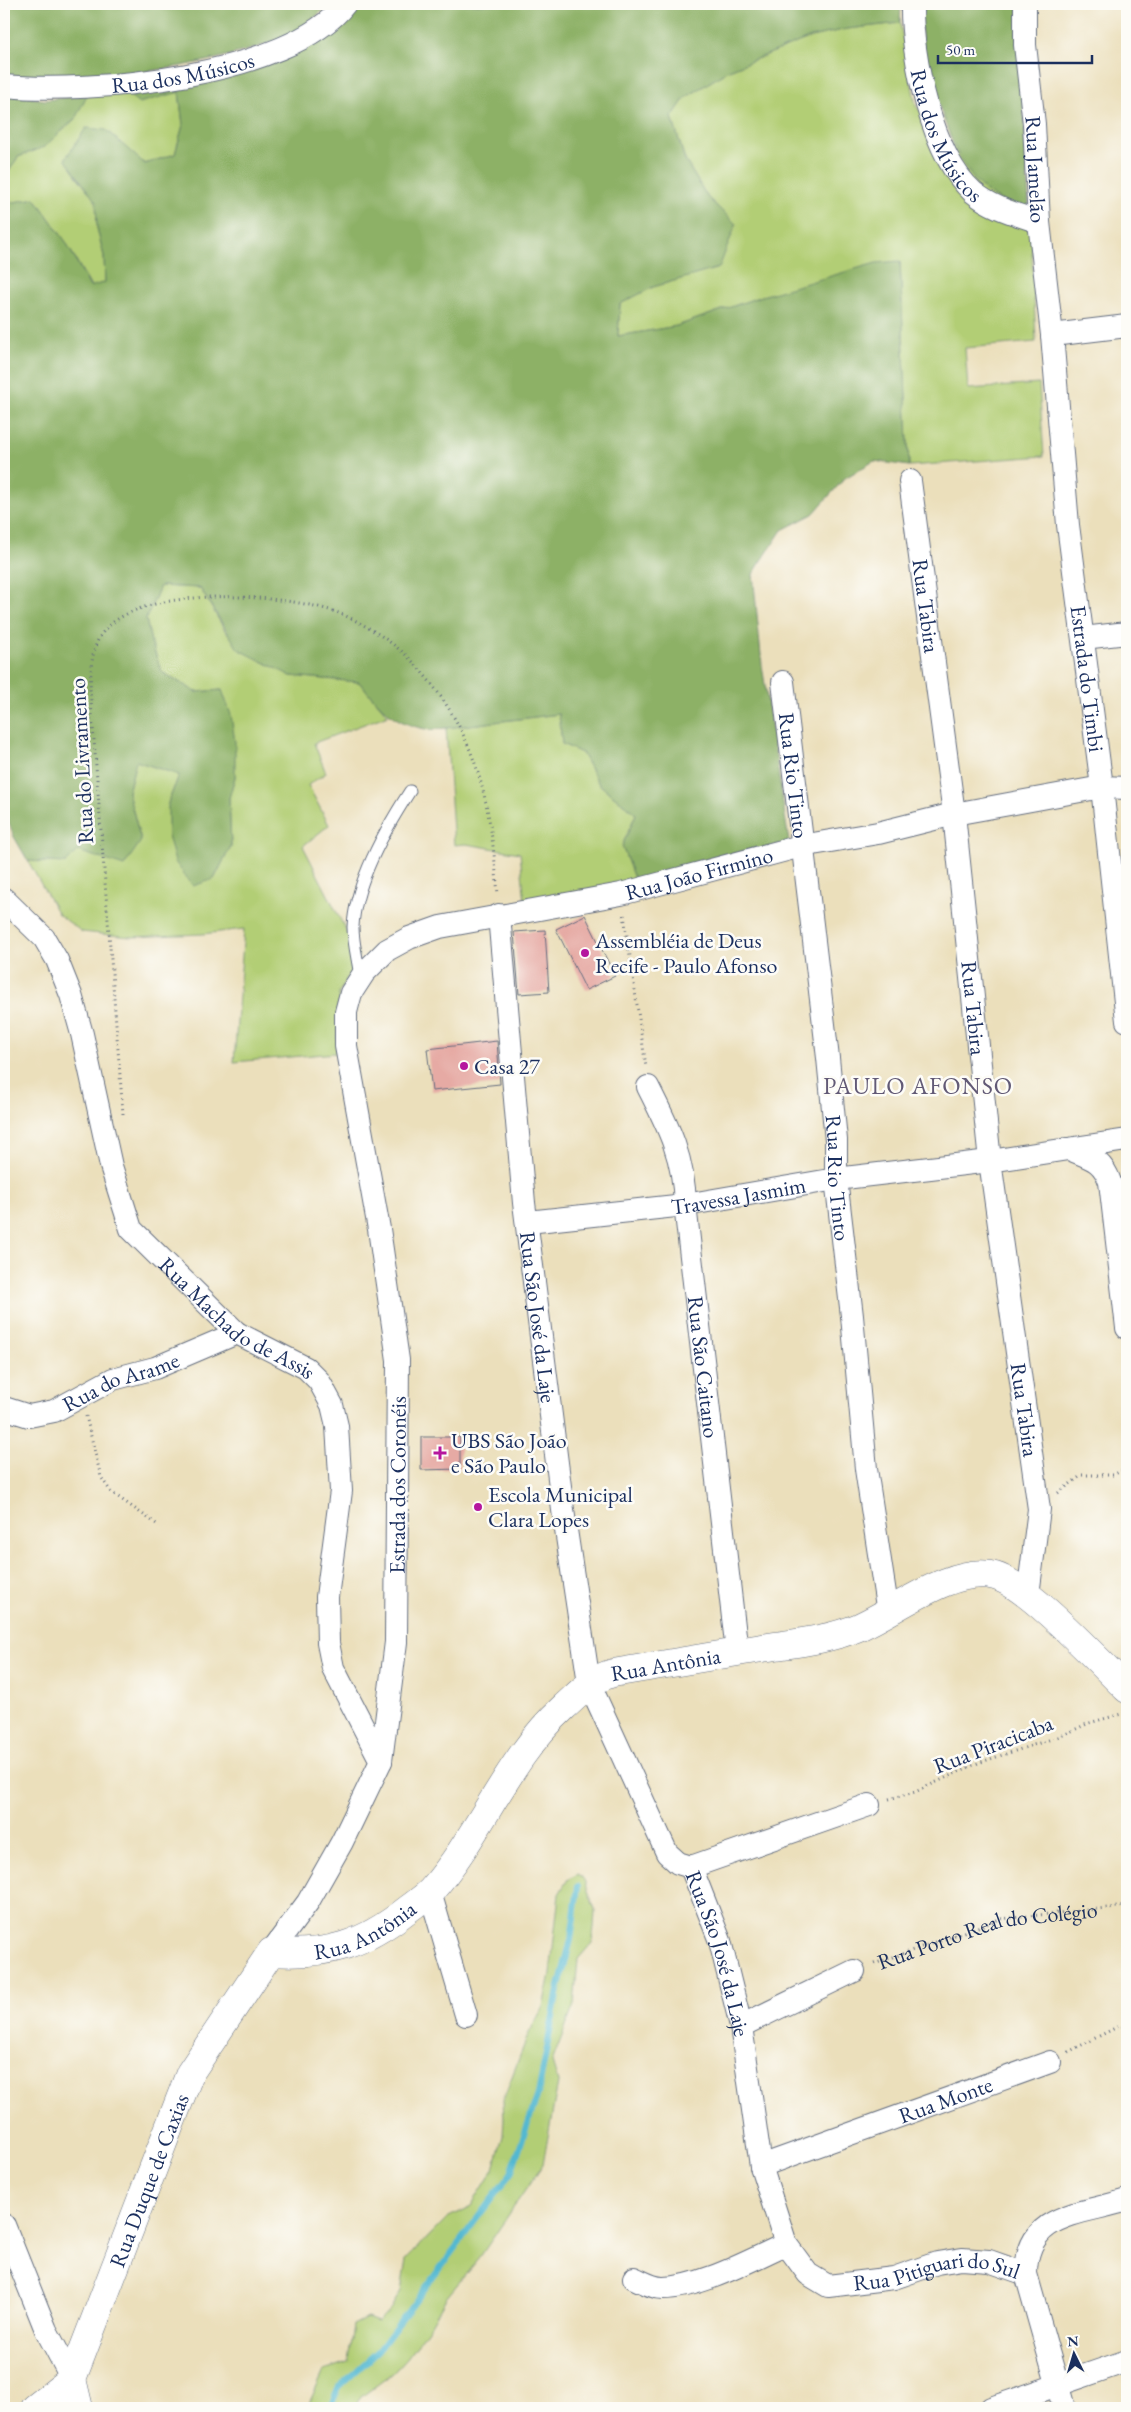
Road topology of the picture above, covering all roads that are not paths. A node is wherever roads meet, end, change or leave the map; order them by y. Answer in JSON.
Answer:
{"nodes":[{"id":1,"x":345,"y":4,"type":"edge"},
{"id":2,"x":912,"y":4,"type":"edge"},
{"id":3,"x":1025,"y":4,"type":"edge"},
{"id":4,"x":4,"y":86,"type":"edge"},
{"id":5,"x":1039,"y":222,"type":"junction"},
{"id":6,"x":1127,"y":326,"type":"edge"},
{"id":7,"x":1052,"y":334,"type":"junction"},
{"id":8,"x":910,"y":481,"type":"dead end"},
{"id":9,"x":1127,"y":633,"type":"edge"},
{"id":10,"x":1083,"y":638,"type":"junction"},
{"id":11,"x":784,"y":682,"type":"dead end"},
{"id":12,"x":1102,"y":787,"type":"junction"},
{"id":13,"x":1127,"y":788,"type":"edge"},
{"id":14,"x":410,"y":791,"type":"dead end"},
{"id":15,"x":954,"y":814,"type":"junction"},
{"id":16,"x":801,"y":846,"type":"junction"},
{"id":17,"x":4,"y":899,"type":"edge"},
{"id":18,"x":500,"y":915,"type":"junction"},
{"id":19,"x":356,"y":986,"type":"junction"},
{"id":20,"x":1127,"y":1021,"type":"edge"},
{"id":21,"x":648,"y":1087,"type":"road end"},
{"id":22,"x":1127,"y":1140,"type":"edge"},
{"id":23,"x":1068,"y":1149,"type":"junction"},
{"id":24,"x":990,"y":1161,"type":"junction"},
{"id":25,"x":836,"y":1179,"type":"junction"},
{"id":26,"x":685,"y":1205,"type":"junction"},
{"id":27,"x":528,"y":1222,"type":"junction"},
{"id":28,"x":1127,"y":1328,"type":"edge"},
{"id":29,"x":237,"y":1333,"type":"junction"},
{"id":30,"x":8,"y":1412,"type":"edge"},
{"id":31,"x":1028,"y":1595,"type":"junction"},
{"id":32,"x":888,"y":1613,"type":"junction"},
{"id":33,"x":737,"y":1652,"type":"junction"},
{"id":34,"x":590,"y":1683,"type":"junction"},
{"id":35,"x":1127,"y":1688,"type":"edge"},
{"id":36,"x":381,"y":1761,"type":"junction"},
{"id":37,"x":869,"y":1805,"type":"road end"},
{"id":38,"x":691,"y":1867,"type":"junction"},
{"id":39,"x":430,"y":1892,"type":"junction"},
{"id":40,"x":271,"y":1952,"type":"junction"},
{"id":41,"x":854,"y":1971,"type":"road end"},
{"id":42,"x":466,"y":2015,"type":"dead end"},
{"id":43,"x":741,"y":2026,"type":"junction"},
{"id":44,"x":1050,"y":2062,"type":"road end"},
{"id":45,"x":761,"y":2166,"type":"junction"},
{"id":46,"x":1127,"y":2200,"type":"edge"},
{"id":47,"x":4,"y":2225,"type":"edge"},
{"id":48,"x":786,"y":2244,"type":"junction"},
{"id":49,"x":1026,"y":2274,"type":"junction"},
{"id":50,"x":634,"y":2278,"type":"dead end"},
{"id":51,"x":1127,"y":2361,"type":"edge"},
{"id":52,"x":72,"y":2379,"type":"junction"},
{"id":53,"x":1057,"y":2386,"type":"junction"},
{"id":54,"x":35,"y":2408,"type":"edge"},
{"id":55,"x":79,"y":2408,"type":"edge"},
{"id":56,"x":991,"y":2408,"type":"edge"},
{"id":57,"x":1064,"y":2408,"type":"edge"}],
"edges":[{"from":1,"to":4,"type":"street","name":"Rua dos Músicos"},
{"from":2,"to":5,"type":"street","name":"Rua dos Músicos"},
{"from":3,"to":5,"type":"street","name":"Rua Jamelão"},
{"from":5,"to":7,"type":"street","name":"Rua Jamelão"},
{"from":6,"to":7,"type":"street"},
{"from":7,"to":10,"type":"street","name":"Estrada do Timbi"},
{"from":8,"to":15,"type":"street","name":"Rua Tabira"},
{"from":9,"to":10,"type":"street"},
{"from":10,"to":12,"type":"street","name":"Estrada do Timbi"},
{"from":11,"to":16,"type":"street","name":"Rua Rio Tinto"},
{"from":12,"to":13,"type":"street","name":"Rua João Firmino"},
{"from":12,"to":15,"type":"street","name":"Rua João Firmino"},
{"from":12,"to":20,"type":"street","name":"Estrada do Timbi"},
{"from":14,"to":19,"type":"lane"},
{"from":15,"to":16,"type":"street","name":"Rua João Firmino"},
{"from":15,"to":24,"type":"street","name":"Rua Tabira"},
{"from":16,"to":18,"type":"street","name":"Rua João Firmino"},
{"from":16,"to":25,"type":"street","name":"Rua Rio Tinto"},
{"from":17,"to":29,"type":"street","name":"Rua Machado de Assis"},
{"from":18,"to":19,"type":"street","name":"Rua João Firmino"},
{"from":18,"to":27,"type":"street","name":"Rua São José da Laje"},
{"from":19,"to":36,"type":"street","name":"Estrada dos Coronéis"},
{"from":21,"to":26,"type":"street","name":"Rua São Caitano"},
{"from":22,"to":23,"type":"street","name":"Travessa Jasmim"},
{"from":23,"to":24,"type":"street","name":"Travessa Jasmim"},
{"from":23,"to":28,"type":"street"},
{"from":24,"to":25,"type":"street","name":"Travessa Jasmim"},
{"from":24,"to":31,"type":"street","name":"Rua Tabira"},
{"from":25,"to":26,"type":"street","name":"Travessa Jasmim"},
{"from":25,"to":32,"type":"street","name":"Rua Rio Tinto"},
{"from":26,"to":27,"type":"street","name":"Travessa Jasmim"},
{"from":26,"to":33,"type":"street","name":"Rua São Caitano"},
{"from":27,"to":34,"type":"street","name":"Rua São José da Laje"},
{"from":29,"to":30,"type":"street","name":"Rua do Arame"},
{"from":29,"to":36,"type":"street","name":"Rua Machado de Assis"},
{"from":31,"to":32,"type":"street","name":"Rua Antônia"},
{"from":31,"to":35,"type":"street","name":"Rua Antônia"},
{"from":32,"to":33,"type":"street","name":"Rua Antônia"},
{"from":33,"to":34,"type":"street","name":"Rua Antônia"},
{"from":34,"to":38,"type":"street","name":"Rua São José da Laje"},
{"from":34,"to":39,"type":"street","name":"Rua Antônia"},
{"from":36,"to":40,"type":"street","name":"Estrada dos Coronéis"},
{"from":37,"to":38,"type":"street"},
{"from":38,"to":43,"type":"street","name":"Rua São José da Laje"},
{"from":39,"to":40,"type":"street","name":"Rua Antônia"},
{"from":39,"to":42,"type":"street"},
{"from":40,"to":52,"type":"street","name":"Rua Duque de Caxias"},
{"from":41,"to":43,"type":"street","name":"Rua Porto Real do Colégio"},
{"from":43,"to":45,"type":"street","name":"Rua São José da Laje"},
{"from":44,"to":45,"type":"street","name":"Rua Monte"},
{"from":45,"to":48,"type":"street","name":"Rua São José da Laje"},
{"from":46,"to":49,"type":"street","name":"Rua Pitiguari do Sul"},
{"from":47,"to":52,"type":"street"},
{"from":48,"to":49,"type":"street","name":"Rua Pitiguari do Sul"},
{"from":48,"to":50,"type":"street"},
{"from":49,"to":53,"type":"street"},
{"from":51,"to":53,"type":"street"},
{"from":52,"to":54,"type":"street"},
{"from":52,"to":55,"type":"street"},
{"from":53,"to":56,"type":"street"},
{"from":53,"to":57,"type":"street"}]}
